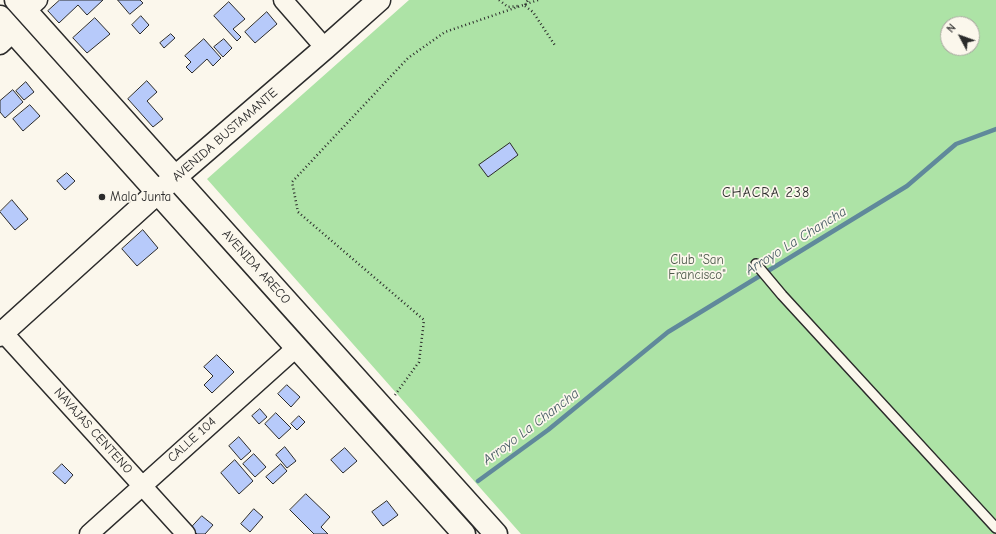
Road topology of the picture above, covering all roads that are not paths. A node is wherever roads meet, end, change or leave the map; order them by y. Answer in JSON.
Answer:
{"nodes":[{"id":1,"x":283,"y":0,"type":"edge"},
{"id":2,"x":379,"y":0,"type":"edge"},
{"id":3,"x":27,"y":4,"type":"edge"},
{"id":4,"x":5,"y":31,"type":"edge"},
{"id":5,"x":325,"y":48,"type":"junction"},
{"id":6,"x":175,"y":177,"type":"junction"},
{"id":7,"x":158,"y":192,"type":"junction"},
{"id":8,"x":756,"y":264,"type":"dead end"},
{"id":9,"x":1,"y":332,"type":"edge"},
{"id":10,"x":296,"y":347,"type":"junction"},
{"id":11,"x":142,"y":485,"type":"junction"},
{"id":12,"x":996,"y":528,"type":"edge"},
{"id":13,"x":89,"y":534,"type":"edge"},
{"id":14,"x":186,"y":534,"type":"edge"},
{"id":15,"x":464,"y":534,"type":"edge"},
{"id":16,"x":496,"y":534,"type":"edge"}],
"edges":[{"from":1,"to":5,"type":"street"},
{"from":2,"to":5,"type":"main road","name":"AVENIDA BUSTAMANTE"},
{"from":3,"to":6,"type":"main road","name":"AVENIDA ARECO"},
{"from":4,"to":7,"type":"main road","name":"AVENIDA ARECO"},
{"from":5,"to":6,"type":"main road","name":"AVENIDA BUSTAMANTE"},
{"from":6,"to":7,"type":"main road","name":"AVENIDA BUSTAMANTE"},
{"from":6,"to":16,"type":"main road","name":"AVENIDA ARECO"},
{"from":7,"to":9,"type":"main road","name":"AVENIDA BUSTAMANTE"},
{"from":7,"to":10,"type":"main road","name":"AVENIDA ARECO"},
{"from":8,"to":12,"type":"lane"},
{"from":9,"to":11,"type":"street","name":"NAVAJAS CENTENO"},
{"from":10,"to":11,"type":"street","name":"CALLE 104"},
{"from":10,"to":15,"type":"main road","name":"AVENIDA ARECO"},
{"from":11,"to":13,"type":"street","name":"CALLE 104"},
{"from":11,"to":14,"type":"street","name":"NAVAJAS CENTENO"}]}
